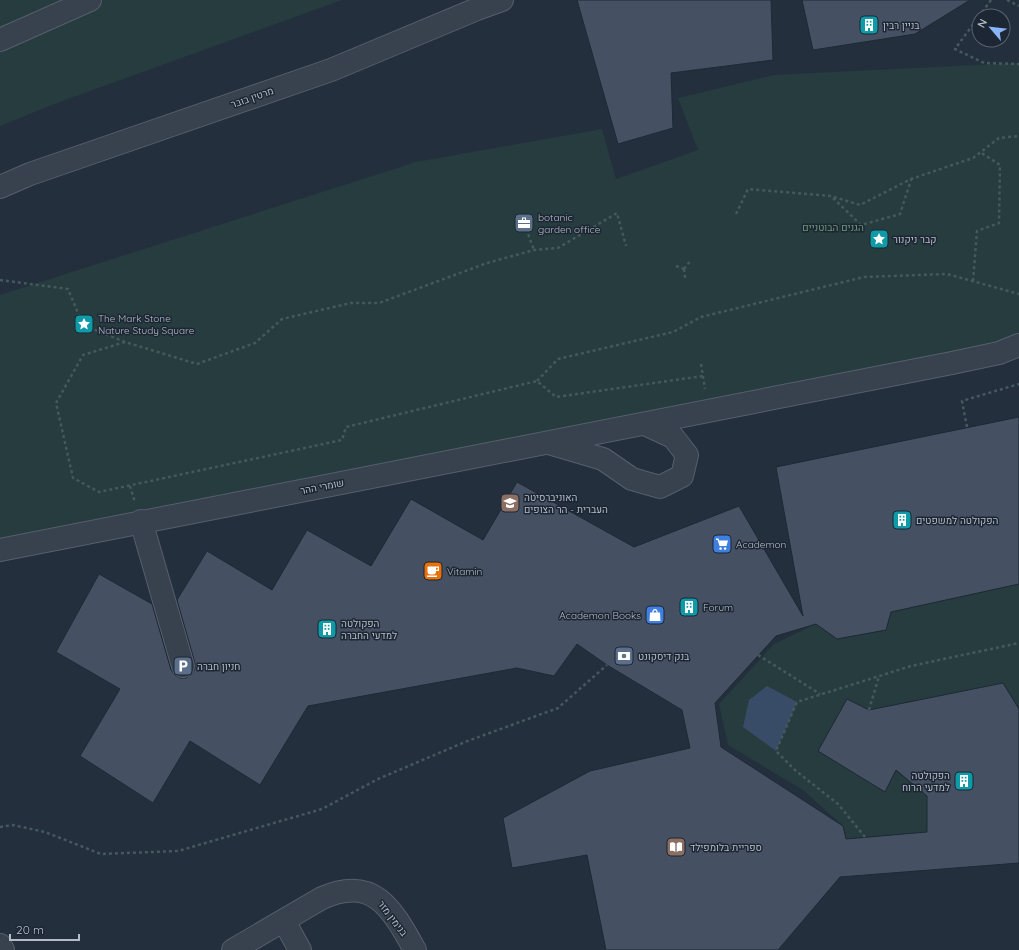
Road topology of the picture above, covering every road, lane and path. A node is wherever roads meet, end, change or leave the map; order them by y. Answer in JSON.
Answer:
{"nodes":[{"id":1,"x":90,"y":0,"type":"edge"},
{"id":2,"x":502,"y":0,"type":"edge"},
{"id":3,"x":991,"y":0,"type":"edge"},
{"id":4,"x":1008,"y":0,"type":"edge"},
{"id":5,"x":1019,"y":6,"type":"edge"},
{"id":6,"x":0,"y":40,"type":"edge"},
{"id":7,"x":1019,"y":64,"type":"edge"},
{"id":8,"x":1019,"y":136,"type":"edge"},
{"id":9,"x":980,"y":152,"type":"junction"},
{"id":10,"x":911,"y":179,"type":"junction"},
{"id":11,"x":0,"y":187,"type":"edge"},
{"id":12,"x":831,"y":196,"type":"junction"},
{"id":13,"x":736,"y":214,"type":"dead end"},
{"id":14,"x":524,"y":222,"type":"dead end"},
{"id":15,"x":626,"y":246,"type":"dead end"},
{"id":16,"x":534,"y":250,"type":"junction"},
{"id":17,"x":691,"y":260,"type":"dead end"},
{"id":18,"x":676,"y":266,"type":"dead end"},
{"id":19,"x":684,"y":269,"type":"junction"},
{"id":20,"x":686,"y":278,"type":"dead end"},
{"id":21,"x":0,"y":280,"type":"edge"},
{"id":22,"x":973,"y":281,"type":"junction"},
{"id":23,"x":1019,"y":294,"type":"edge"},
{"id":24,"x":124,"y":342,"type":"junction"},
{"id":25,"x":1019,"y":344,"type":"edge"},
{"id":26,"x":703,"y":376,"type":"dead end"},
{"id":27,"x":537,"y":381,"type":"junction"},
{"id":28,"x":1019,"y":384,"type":"edge"},
{"id":29,"x":645,"y":424,"type":"junction"},
{"id":30,"x":967,"y":428,"type":"dead end"},
{"id":31,"x":544,"y":442,"type":"junction"},
{"id":32,"x":130,"y":486,"type":"junction"},
{"id":33,"x":134,"y":499,"type":"dead end"},
{"id":34,"x":141,"y":521,"type":"junction"},
{"id":35,"x":0,"y":550,"type":"edge"},
{"id":36,"x":1019,"y":643,"type":"edge"},
{"id":37,"x":758,"y":656,"type":"dead end"},
{"id":38,"x":607,"y":665,"type":"dead end"},
{"id":39,"x":183,"y":666,"type":"dead end"},
{"id":40,"x":879,"y":676,"type":"junction"},
{"id":41,"x":820,"y":695,"type":"junction"},
{"id":42,"x":869,"y":710,"type":"dead end"},
{"id":43,"x":0,"y":827,"type":"edge"},
{"id":44,"x":865,"y":837,"type":"dead end"},
{"id":45,"x":284,"y":921,"type":"junction"},
{"id":46,"x":0,"y":945,"type":"edge"},
{"id":47,"x":3,"y":950,"type":"edge"},
{"id":48,"x":233,"y":950,"type":"edge"},
{"id":49,"x":300,"y":950,"type":"edge"},
{"id":50,"x":414,"y":950,"type":"edge"}],
"edges":[{"from":1,"to":6,"type":"street"},
{"from":2,"to":11,"type":"street","name":"מרטין בובר"},
{"from":3,"to":7,"type":"path"},
{"from":4,"to":5,"type":"path"},
{"from":8,"to":9,"type":"path"},
{"from":9,"to":10,"type":"path"},
{"from":9,"to":22,"type":"path"},
{"from":10,"to":12,"type":"path"},
{"from":10,"to":12,"type":"path"},
{"from":12,"to":13,"type":"path"},
{"from":14,"to":16,"type":"path"},
{"from":15,"to":16,"type":"path"},
{"from":16,"to":24,"type":"path"},
{"from":17,"to":19,"type":"path"},
{"from":18,"to":19,"type":"path"},
{"from":19,"to":20,"type":"path"},
{"from":21,"to":24,"type":"path"},
{"from":22,"to":23,"type":"path"},
{"from":22,"to":27,"type":"path"},
{"from":24,"to":32,"type":"path"},
{"from":25,"to":29,"type":"street","name":"שומרי ההר"},
{"from":26,"to":27,"type":"path"},
{"from":27,"to":32,"type":"path"},
{"from":28,"to":30,"type":"path"},
{"from":29,"to":31,"type":"street","name":"שומרי ההר"},
{"from":29,"to":31,"type":"street"},
{"from":31,"to":34,"type":"street","name":"שומרי ההר"},
{"from":32,"to":33,"type":"path"},
{"from":34,"to":35,"type":"street","name":"שומרי ההר"},
{"from":34,"to":39,"type":"street"},
{"from":36,"to":40,"type":"path"},
{"from":37,"to":41,"type":"path"},
{"from":38,"to":43,"type":"path"},
{"from":40,"to":41,"type":"path"},
{"from":40,"to":42,"type":"path"},
{"from":41,"to":44,"type":"path"},
{"from":45,"to":48,"type":"street"},
{"from":45,"to":49,"type":"street"},
{"from":45,"to":50,"type":"street","name":"בנימין מזר"},
{"from":46,"to":47,"type":"street"}]}
